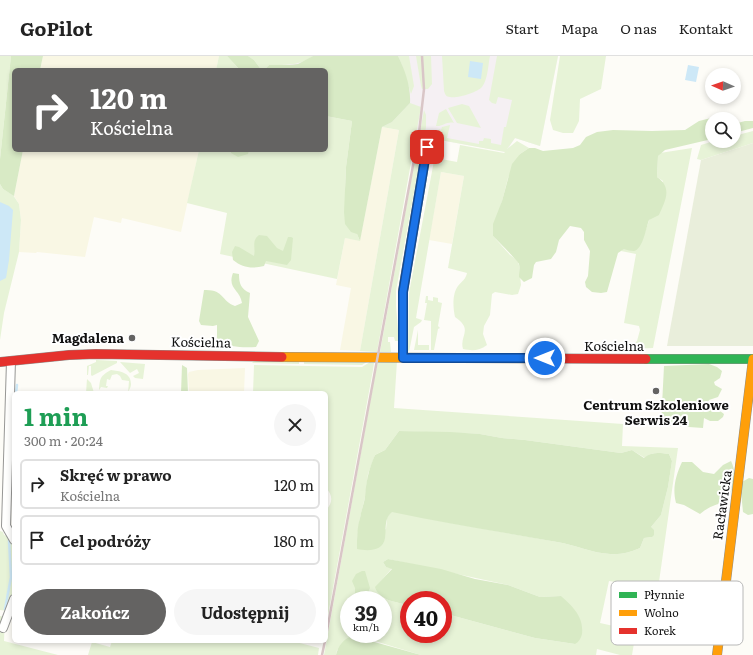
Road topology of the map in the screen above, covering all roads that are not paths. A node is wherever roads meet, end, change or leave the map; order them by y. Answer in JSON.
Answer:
{"nodes":[{"id":1,"x":427,"y":147,"type":"dead end"},
{"id":2,"x":403,"y":358,"type":"junction"},
{"id":3,"x":753,"y":359,"type":"edge"},
{"id":4,"x":11,"y":361,"type":"junction"},
{"id":5,"x":0,"y":362,"type":"edge"},
{"id":6,"x":12,"y":536,"type":"edge"},
{"id":7,"x":725,"y":581,"type":"edge"},
{"id":8,"x":12,"y":604,"type":"edge"},
{"id":9,"x":3,"y":628,"type":"dead end"},
{"id":10,"x":718,"y":645,"type":"edge"},
{"id":11,"x":717,"y":655,"type":"edge"}],
"edges":[{"from":1,"to":2,"type":"street"},
{"from":2,"to":3,"type":"street","name":"Kościelna"},
{"from":2,"to":4,"type":"street","name":"Kościelna"},
{"from":3,"to":7,"type":"street","name":"Racławicka"},
{"from":4,"to":5,"type":"street","name":"Kościelna"},
{"from":4,"to":6,"type":"street"},
{"from":8,"to":9,"type":"street"},
{"from":10,"to":11,"type":"street","name":"Racławicka"}]}
